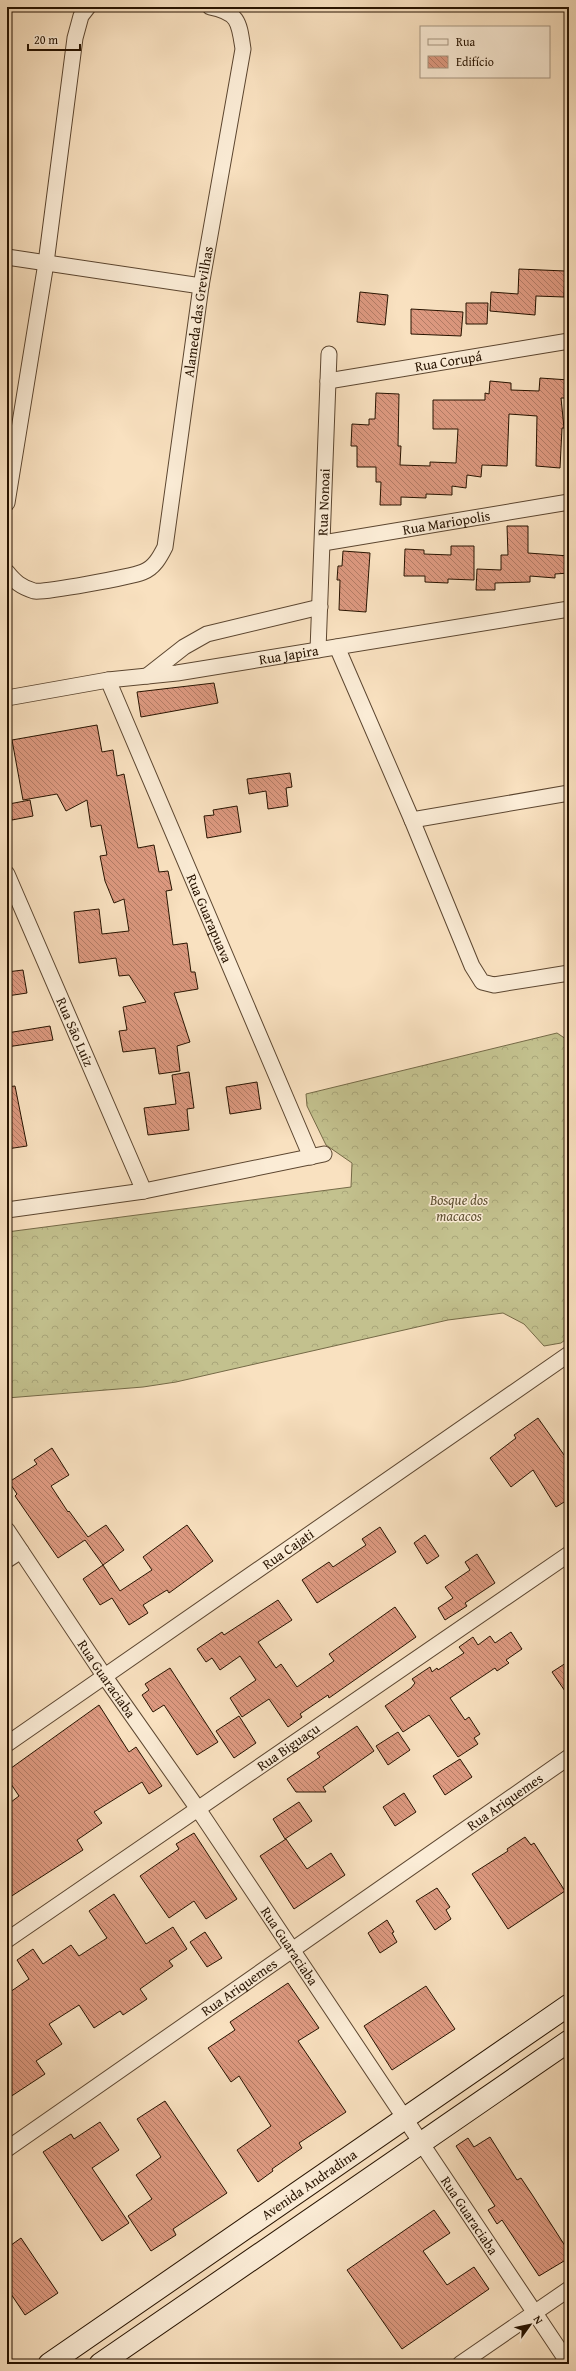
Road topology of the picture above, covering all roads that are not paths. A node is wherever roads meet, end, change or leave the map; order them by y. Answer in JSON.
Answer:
{"nodes":[{"id":1,"x":88,"y":7,"type":"edge"},
{"id":2,"x":210,"y":7,"type":"edge"},
{"id":3,"x":7,"y":257,"type":"edge"},
{"id":4,"x":46,"y":263,"type":"junction"},
{"id":5,"x":201,"y":286,"type":"junction"},
{"id":6,"x":569,"y":341,"type":"edge"},
{"id":7,"x":329,"y":354,"type":"dead end"},
{"id":8,"x":328,"y":381,"type":"junction"},
{"id":9,"x":569,"y":502,"type":"edge"},
{"id":10,"x":7,"y":503,"type":"edge"},
{"id":11,"x":323,"y":543,"type":"junction"},
{"id":12,"x":7,"y":572,"type":"edge"},
{"id":13,"x":320,"y":608,"type":"junction"},
{"id":14,"x":569,"y":609,"type":"edge"},
{"id":15,"x":337,"y":647,"type":"junction"},
{"id":16,"x":318,"y":650,"type":"junction"},
{"id":17,"x":147,"y":676,"type":"junction"},
{"id":18,"x":108,"y":680,"type":"junction"},
{"id":19,"x":7,"y":698,"type":"edge"},
{"id":20,"x":569,"y":793,"type":"edge"},
{"id":21,"x":412,"y":820,"type":"junction"},
{"id":22,"x":7,"y":874,"type":"edge"},
{"id":23,"x":569,"y":973,"type":"edge"},
{"id":24,"x":144,"y":1191,"type":"junction"},
{"id":25,"x":7,"y":1210,"type":"edge"},
{"id":26,"x":569,"y":1354,"type":"edge"},
{"id":27,"x":7,"y":1530,"type":"edge"},
{"id":28,"x":21,"y":1551,"type":"junction"},
{"id":29,"x":569,"y":1554,"type":"edge"},
{"id":30,"x":7,"y":1560,"type":"edge"},
{"id":31,"x":105,"y":1677,"type":"junction"},
{"id":32,"x":7,"y":1744,"type":"edge"},
{"id":33,"x":569,"y":1757,"type":"edge"},
{"id":34,"x":198,"y":1809,"type":"junction"},
{"id":35,"x":7,"y":1940,"type":"edge"},
{"id":36,"x":292,"y":1950,"type":"junction"},
{"id":37,"x":569,"y":2005,"type":"edge"},
{"id":38,"x":569,"y":2041,"type":"edge"},
{"id":39,"x":404,"y":2119,"type":"junction"},
{"id":40,"x":420,"y":2144,"type":"junction"},
{"id":41,"x":7,"y":2148,"type":"edge"},
{"id":42,"x":569,"y":2289,"type":"edge"},
{"id":43,"x":534,"y":2313,"type":"junction"},
{"id":44,"x":49,"y":2364,"type":"edge"},
{"id":45,"x":100,"y":2364,"type":"edge"},
{"id":46,"x":460,"y":2364,"type":"edge"},
{"id":47,"x":569,"y":2364,"type":"edge"}],
"edges":[{"from":1,"to":4,"type":"street"},
{"from":2,"to":5,"type":"street","name":"Alameda das Grevilhas"},
{"from":3,"to":4,"type":"street"},
{"from":4,"to":5,"type":"street"},
{"from":4,"to":10,"type":"street"},
{"from":5,"to":12,"type":"street","name":"Alameda das Grevilhas"},
{"from":6,"to":8,"type":"street","name":"Rua Corupá"},
{"from":7,"to":8,"type":"street","name":"Rua Nonoai"},
{"from":8,"to":11,"type":"street","name":"Rua Nonoai"},
{"from":9,"to":11,"type":"street","name":"Rua Mariopolis"},
{"from":11,"to":13,"type":"street","name":"Rua Nonoai"},
{"from":13,"to":16,"type":"street","name":"Rua Nonoai"},
{"from":13,"to":17,"type":"street"},
{"from":14,"to":15,"type":"street","name":"Rua Japira"},
{"from":15,"to":16,"type":"street","name":"Rua Japira"},
{"from":15,"to":21,"type":"street"},
{"from":16,"to":17,"type":"street","name":"Rua Japira"},
{"from":17,"to":18,"type":"street","name":"Rua Japira"},
{"from":18,"to":19,"type":"street","name":"Rua Japira"},
{"from":18,"to":24,"type":"street","name":"Rua Guarapuava"},
{"from":20,"to":21,"type":"street"},
{"from":21,"to":23,"type":"street"},
{"from":22,"to":24,"type":"street","name":"Rua São Luiz"},
{"from":24,"to":25,"type":"street"},
{"from":26,"to":31,"type":"street","name":"Rua Cajati"},
{"from":27,"to":28,"type":"street","name":"Rua Guaraciaba"},
{"from":28,"to":30,"type":"street"},
{"from":28,"to":31,"type":"street","name":"Rua Guaraciaba"},
{"from":29,"to":34,"type":"street","name":"Rua Biguaçu"},
{"from":31,"to":32,"type":"street","name":"Rua Cajati"},
{"from":31,"to":34,"type":"street","name":"Rua Guaraciaba"},
{"from":33,"to":36,"type":"street","name":"Rua Ariquemes"},
{"from":34,"to":35,"type":"street","name":"Rua Biguaçu"},
{"from":34,"to":36,"type":"street","name":"Rua Guaraciaba"},
{"from":36,"to":39,"type":"street","name":"Rua Guaraciaba"},
{"from":36,"to":41,"type":"street","name":"Rua Ariquemes"},
{"from":37,"to":39,"type":"main road","name":"Avenida Andradina"},
{"from":38,"to":40,"type":"main road","name":"Avenida Andradina"},
{"from":39,"to":40,"type":"street","name":"Rua Guaraciaba"},
{"from":39,"to":44,"type":"main road","name":"Avenida Andradina"},
{"from":40,"to":43,"type":"street","name":"Rua Guaraciaba"},
{"from":40,"to":45,"type":"main road","name":"Avenida Andradina"},
{"from":42,"to":43,"type":"street"},
{"from":43,"to":46,"type":"street"},
{"from":43,"to":47,"type":"street","name":"Rua Guaraciaba"}]}
